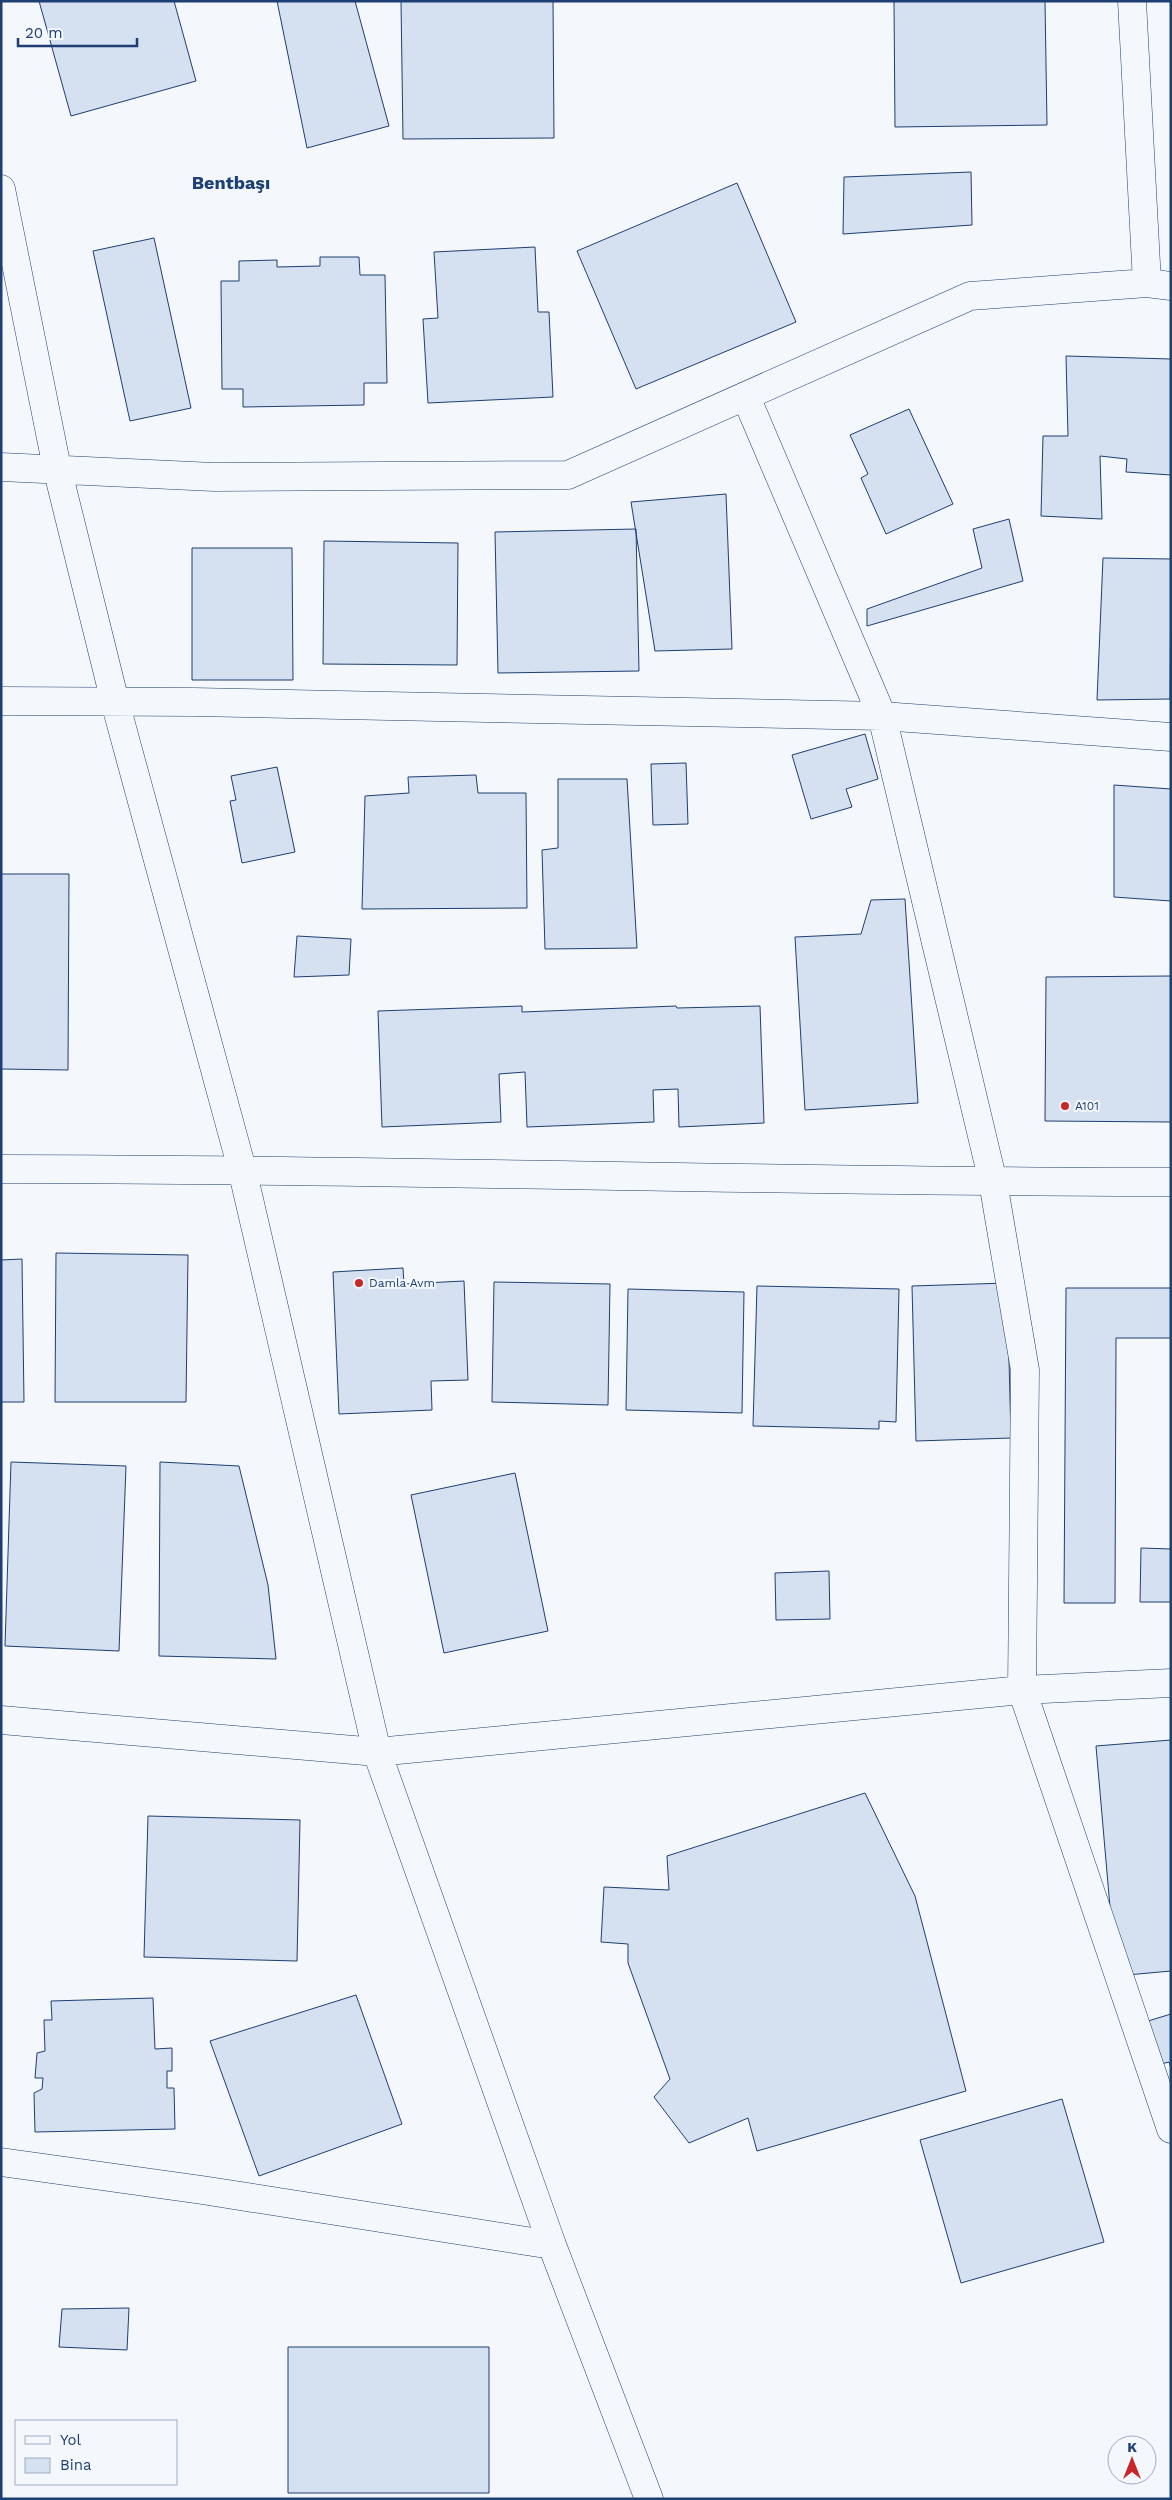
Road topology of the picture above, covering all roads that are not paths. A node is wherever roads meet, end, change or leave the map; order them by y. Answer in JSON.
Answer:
{"nodes":[{"id":1,"x":1132,"y":1,"type":"edge"},
{"id":2,"x":1,"y":190,"type":"edge"},
{"id":3,"x":1159,"y":285,"type":"edge"},
{"id":4,"x":746,"y":397,"type":"junction"},
{"id":5,"x":1,"y":467,"type":"edge"},
{"id":6,"x":57,"y":468,"type":"junction"},
{"id":7,"x":1,"y":701,"type":"edge"},
{"id":8,"x":115,"y":702,"type":"junction"},
{"id":9,"x":882,"y":716,"type":"junction"},
{"id":10,"x":1171,"y":737,"type":"edge"},
{"id":11,"x":1,"y":1169,"type":"edge"},
{"id":12,"x":242,"y":1169,"type":"junction"},
{"id":13,"x":992,"y":1182,"type":"junction"},
{"id":14,"x":1171,"y":1182,"type":"edge"},
{"id":15,"x":1171,"y":1683,"type":"edge"},
{"id":16,"x":1022,"y":1690,"type":"junction"},
{"id":17,"x":1,"y":1720,"type":"edge"},
{"id":18,"x":377,"y":1752,"type":"junction"},
{"id":19,"x":1171,"y":2129,"type":"edge"},
{"id":20,"x":1,"y":2162,"type":"edge"},
{"id":21,"x":552,"y":2244,"type":"junction"},
{"id":22,"x":650,"y":2499,"type":"edge"}],
"edges":[{"from":1,"to":3,"type":"street"},
{"from":2,"to":6,"type":"street"},
{"from":3,"to":4,"type":"street"},
{"from":4,"to":6,"type":"street"},
{"from":4,"to":9,"type":"street"},
{"from":5,"to":6,"type":"street"},
{"from":6,"to":8,"type":"street"},
{"from":7,"to":8,"type":"street"},
{"from":8,"to":9,"type":"street"},
{"from":8,"to":12,"type":"street"},
{"from":9,"to":10,"type":"street"},
{"from":9,"to":13,"type":"street"},
{"from":11,"to":12,"type":"street"},
{"from":12,"to":13,"type":"street"},
{"from":12,"to":18,"type":"street"},
{"from":13,"to":14,"type":"street"},
{"from":13,"to":16,"type":"street"},
{"from":15,"to":16,"type":"street"},
{"from":16,"to":18,"type":"street"},
{"from":16,"to":19,"type":"street"},
{"from":17,"to":18,"type":"street"},
{"from":18,"to":21,"type":"street"},
{"from":20,"to":21,"type":"street"},
{"from":21,"to":22,"type":"street"}]}
